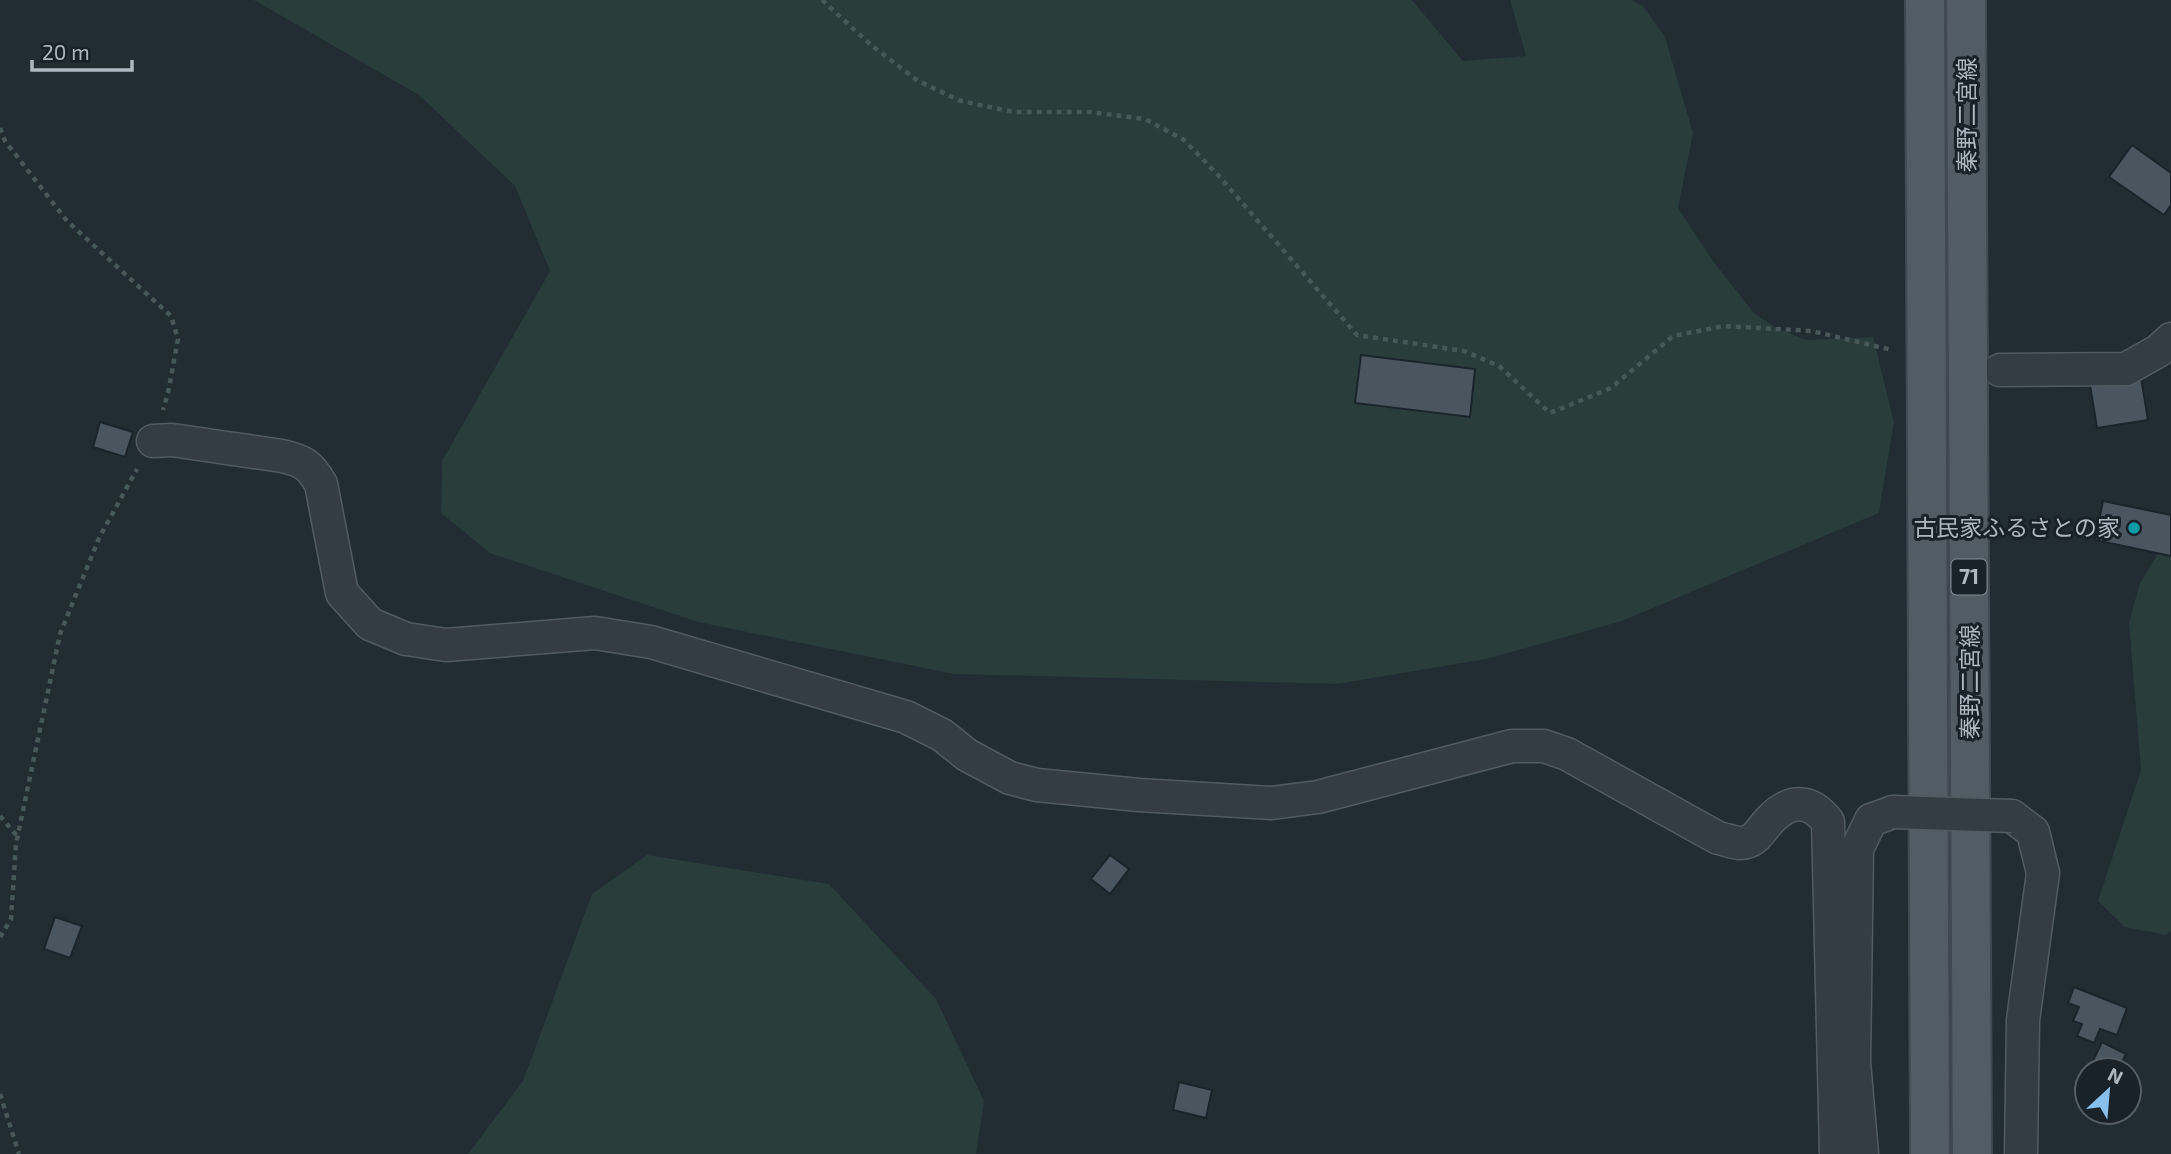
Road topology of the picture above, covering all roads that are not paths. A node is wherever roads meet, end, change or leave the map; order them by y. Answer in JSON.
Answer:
{"nodes":[{"id":1,"x":1925,"y":0,"type":"edge"},
{"id":2,"x":1966,"y":0,"type":"edge"},
{"id":3,"x":2171,"y":339,"type":"edge"},
{"id":4,"x":2000,"y":370,"type":"dead end"},
{"id":5,"x":153,"y":441,"type":"road end"},
{"id":6,"x":1836,"y":1154,"type":"edge"},
{"id":7,"x":1862,"y":1154,"type":"edge"},
{"id":8,"x":1930,"y":1154,"type":"edge"},
{"id":9,"x":1972,"y":1154,"type":"edge"},
{"id":10,"x":2021,"y":1154,"type":"edge"}],
"edges":[{"from":1,"to":8,"type":"main road","name":"秦野二宮線","number":"71"},
{"from":2,"to":9,"type":"main road","name":"秦野二宮線","number":"71"},
{"from":3,"to":4,"type":"street"},
{"from":5,"to":6,"type":"street"},
{"from":7,"to":10,"type":"street","bridge":true}]}
